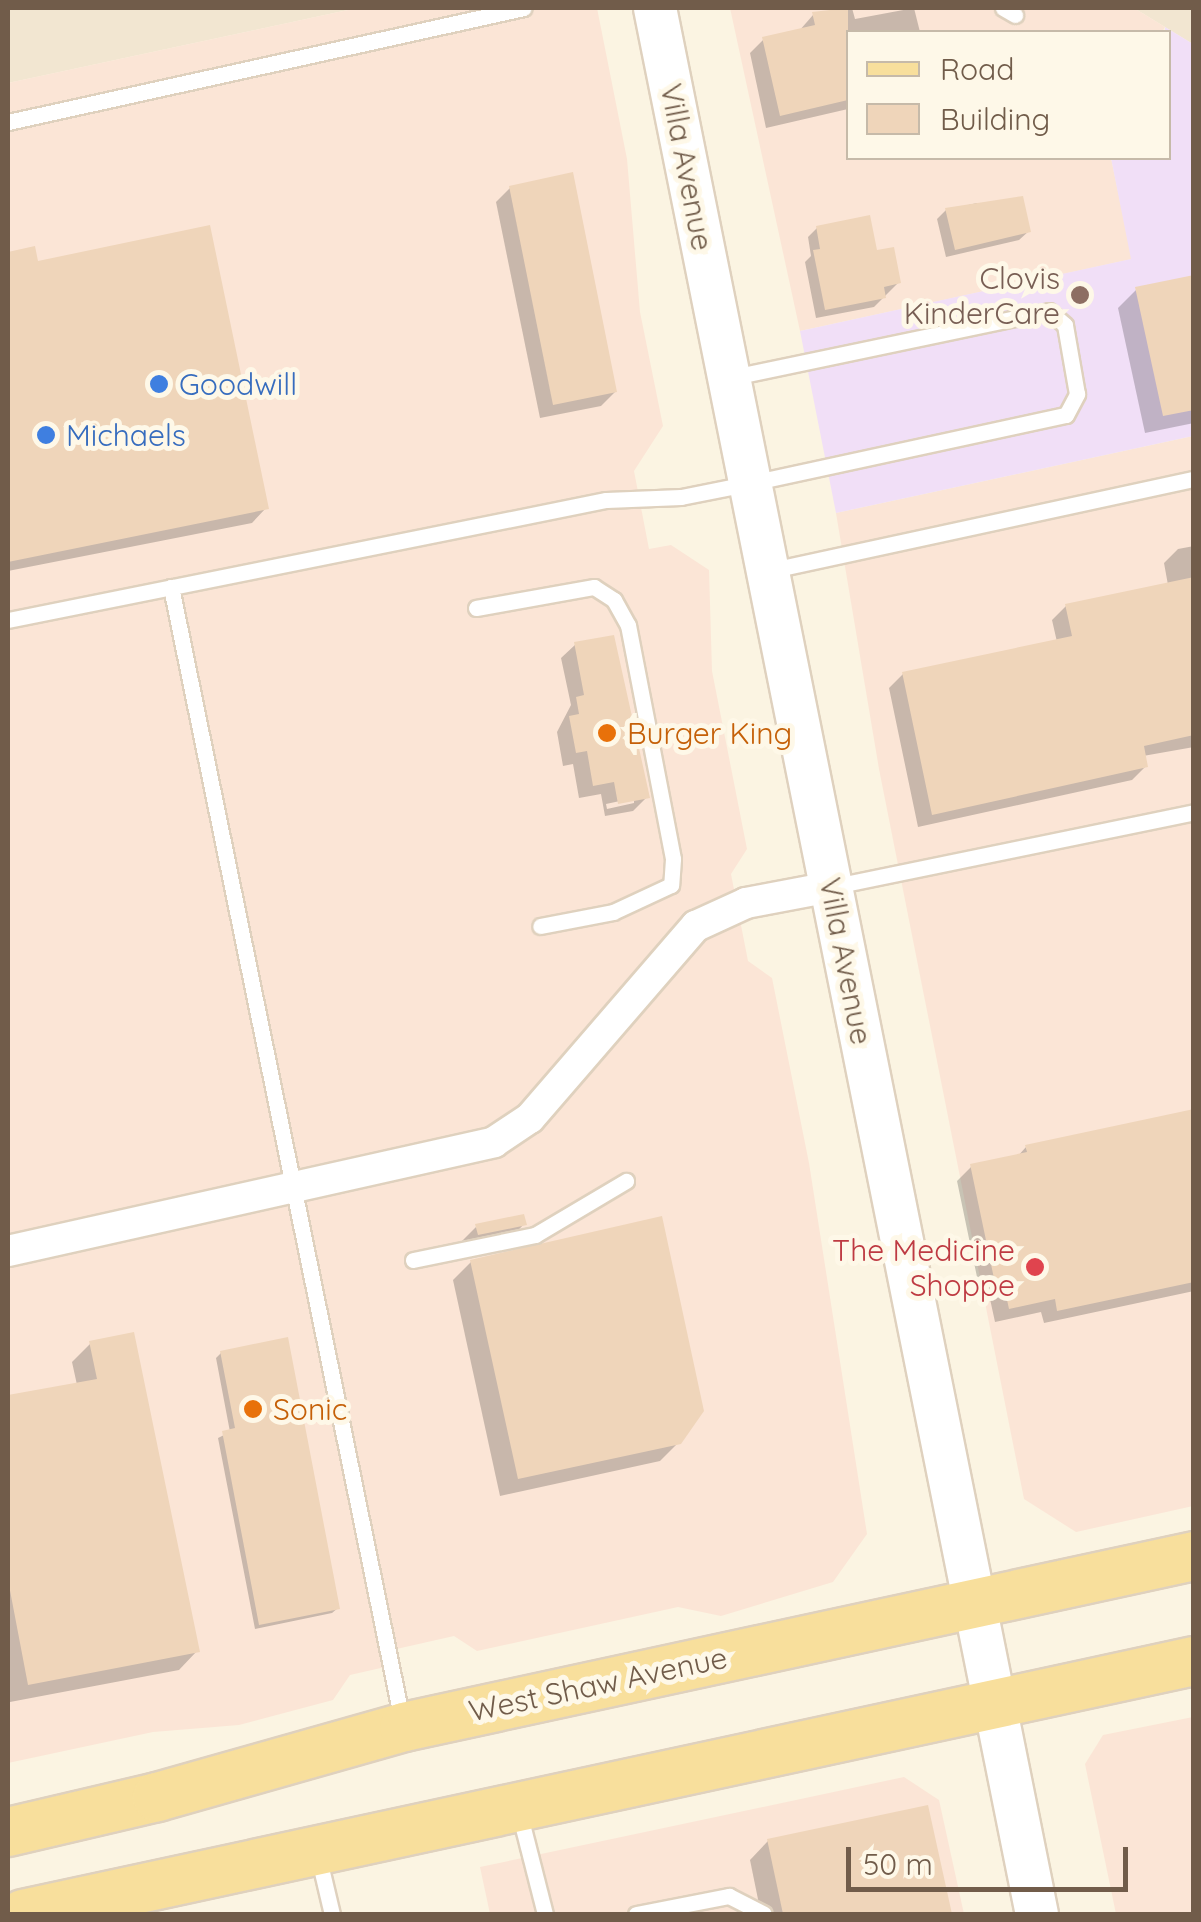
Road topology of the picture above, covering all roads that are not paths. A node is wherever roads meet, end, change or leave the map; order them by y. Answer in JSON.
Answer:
{"nodes":[{"id":1,"x":524,"y":8,"type":"edge"},
{"id":2,"x":656,"y":8,"type":"edge"},
{"id":3,"x":8,"y":122,"type":"edge"},
{"id":4,"x":729,"y":378,"type":"junction"},
{"id":5,"x":1194,"y":479,"type":"edge"},
{"id":6,"x":751,"y":483,"type":"junction"},
{"id":7,"x":768,"y":571,"type":"junction"},
{"id":8,"x":171,"y":587,"type":"junction"},
{"id":9,"x":476,"y":608,"type":"dead end"},
{"id":10,"x":8,"y":620,"type":"edge"},
{"id":11,"x":1194,"y":812,"type":"edge"},
{"id":12,"x":832,"y":887,"type":"junction"},
{"id":13,"x":540,"y":926,"type":"dead end"},
{"id":14,"x":626,"y":1181,"type":"dead end"},
{"id":15,"x":294,"y":1190,"type":"junction"},
{"id":16,"x":8,"y":1251,"type":"edge"},
{"id":17,"x":413,"y":1260,"type":"dead end"},
{"id":18,"x":1194,"y":1556,"type":"edge"},
{"id":19,"x":974,"y":1602,"type":"junction"},
{"id":20,"x":1194,"y":1661,"type":"edge"},
{"id":21,"x":992,"y":1708,"type":"junction"},
{"id":22,"x":404,"y":1727,"type":"junction"},
{"id":23,"x":518,"y":1808,"type":"junction"},
{"id":24,"x":8,"y":1832,"type":"edge"},
{"id":25,"x":318,"y":1852,"type":"junction"},
{"id":26,"x":23,"y":1914,"type":"edge"},
{"id":27,"x":332,"y":1914,"type":"edge"},
{"id":28,"x":544,"y":1914,"type":"edge"},
{"id":29,"x":636,"y":1914,"type":"edge"},
{"id":30,"x":764,"y":1914,"type":"edge"},
{"id":31,"x":1036,"y":1914,"type":"edge"}],
"edges":[{"from":1,"to":3,"type":"lane"},
{"from":2,"to":4,"type":"main road","name":"Villa Avenue"},
{"from":4,"to":6,"type":"main road","name":"Villa Avenue"},
{"from":4,"to":6,"type":"lane"},
{"from":5,"to":7,"type":"lane"},
{"from":6,"to":7,"type":"main road","name":"Villa Avenue"},
{"from":6,"to":8,"type":"lane"},
{"from":7,"to":12,"type":"main road","name":"Villa Avenue"},
{"from":8,"to":10,"type":"lane"},
{"from":8,"to":15,"type":"lane"},
{"from":9,"to":13,"type":"lane"},
{"from":11,"to":12,"type":"lane"},
{"from":12,"to":15,"type":"street"},
{"from":12,"to":19,"type":"main road","name":"Villa Avenue"},
{"from":14,"to":17,"type":"lane"},
{"from":15,"to":16,"type":"street"},
{"from":15,"to":22,"type":"lane"},
{"from":18,"to":19,"type":"main road","name":"West Shaw Avenue"},
{"from":19,"to":21,"type":"main road","name":"Villa Avenue"},
{"from":19,"to":22,"type":"main road","name":"West Shaw Avenue"},
{"from":20,"to":21,"type":"main road"},
{"from":21,"to":23,"type":"main road"},
{"from":21,"to":31,"type":"main road","name":"Villa Avenue"},
{"from":22,"to":24,"type":"main road","name":"West Shaw Avenue"},
{"from":23,"to":25,"type":"main road"},
{"from":23,"to":28,"type":"lane"},
{"from":25,"to":26,"type":"main road"},
{"from":25,"to":27,"type":"lane"},
{"from":29,"to":30,"type":"lane"}]}
